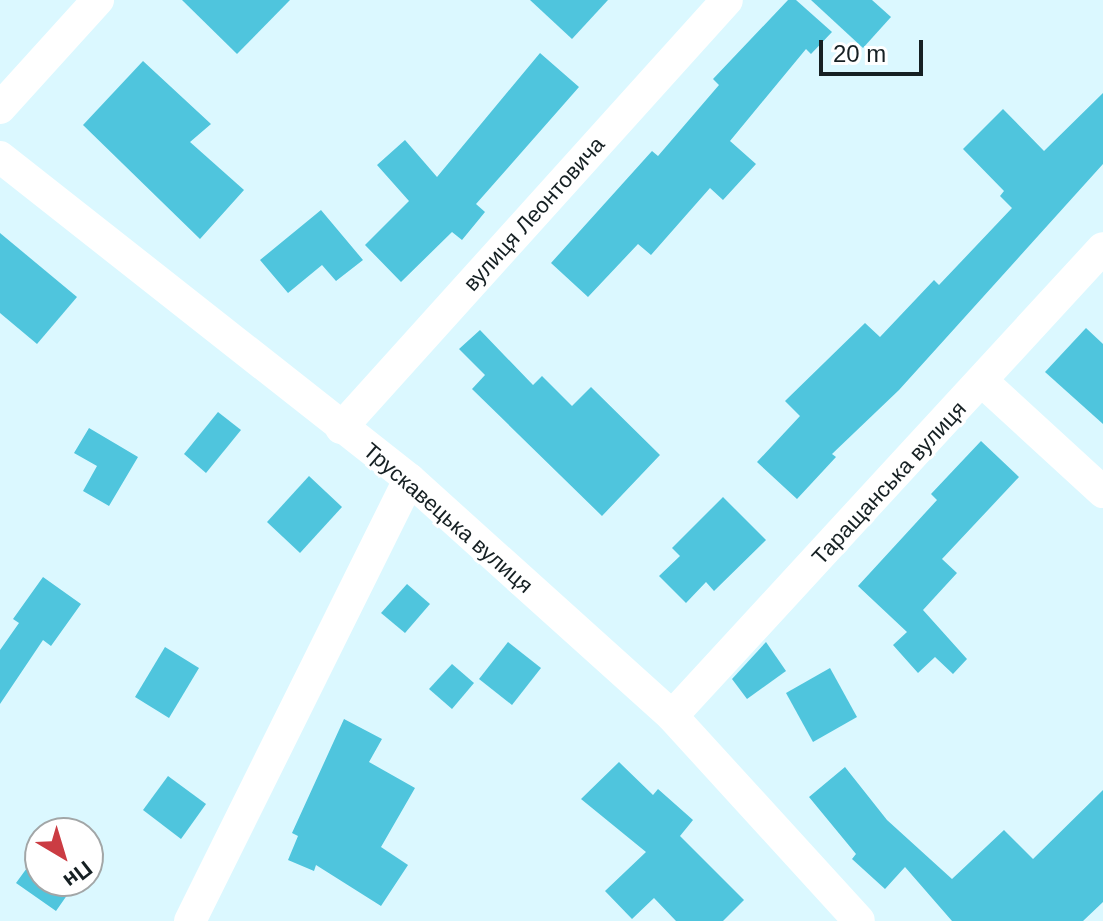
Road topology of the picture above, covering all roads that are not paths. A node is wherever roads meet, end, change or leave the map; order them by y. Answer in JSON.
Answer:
{"nodes":[{"id":1,"x":98,"y":0,"type":"edge"},
{"id":2,"x":727,"y":0,"type":"edge"},
{"id":3,"x":0,"y":108,"type":"edge"},
{"id":4,"x":0,"y":157,"type":"edge"},
{"id":5,"x":1103,"y":248,"type":"edge"},
{"id":6,"x":983,"y":382,"type":"junction"},
{"id":7,"x":341,"y":428,"type":"junction"},
{"id":8,"x":409,"y":479,"type":"junction"},
{"id":9,"x":1103,"y":492,"type":"edge"},
{"id":10,"x":672,"y":716,"type":"junction"},
{"id":11,"x":190,"y":921,"type":"edge"},
{"id":12,"x":859,"y":921,"type":"edge"}],
"edges":[{"from":1,"to":3,"type":"street"},
{"from":2,"to":7,"type":"street","name":"вулиця Леонтовича"},
{"from":4,"to":7,"type":"street","name":"Трускавецька вулиця"},
{"from":5,"to":6,"type":"street","name":"Таращанська вулиця"},
{"from":6,"to":9,"type":"street"},
{"from":6,"to":10,"type":"street","name":"Таращанська вулиця"},
{"from":7,"to":8,"type":"street","name":"Трускавецька вулиця"},
{"from":8,"to":10,"type":"street","name":"Трускавецька вулиця"},
{"from":8,"to":11,"type":"street"},
{"from":10,"to":12,"type":"street","name":"Трускавецька вулиця"}]}
